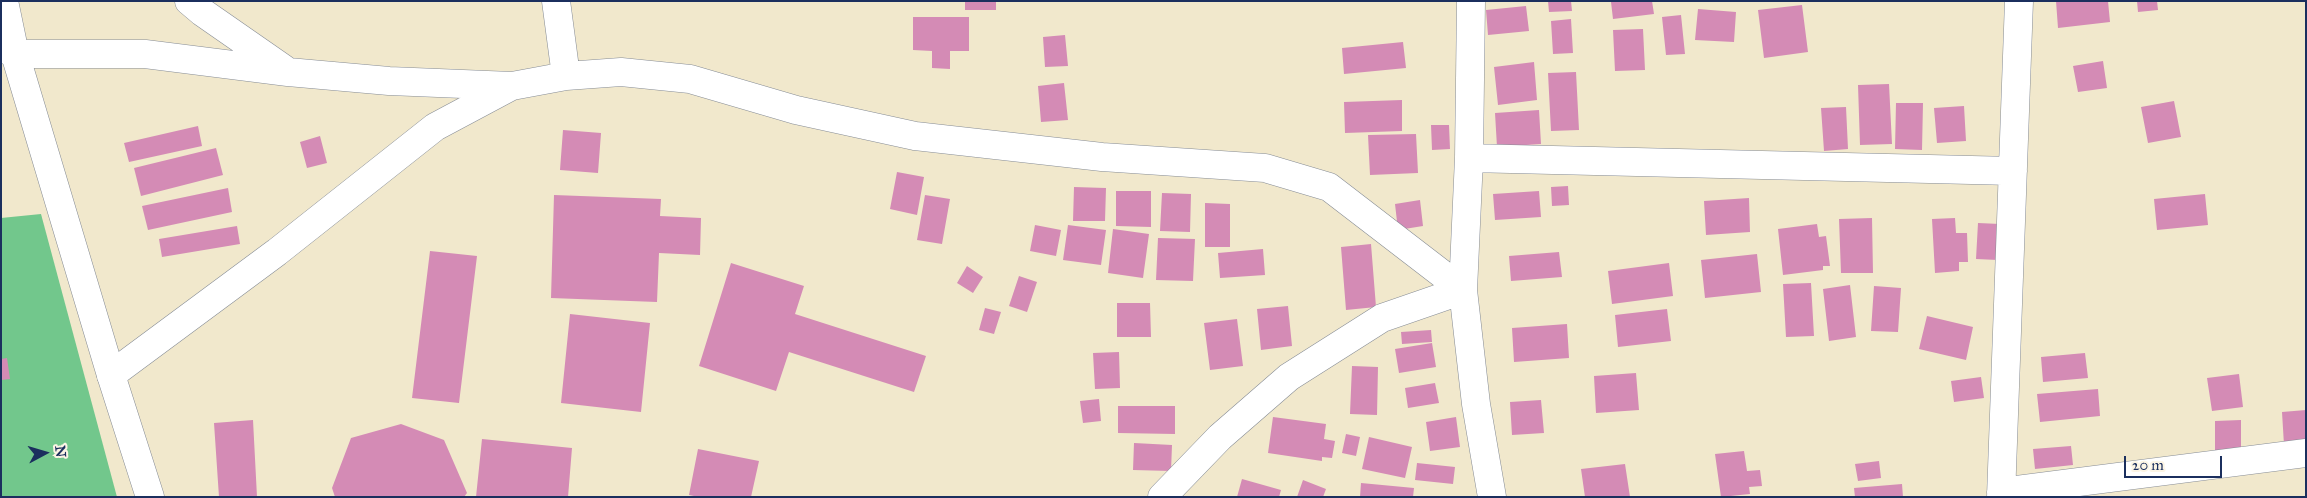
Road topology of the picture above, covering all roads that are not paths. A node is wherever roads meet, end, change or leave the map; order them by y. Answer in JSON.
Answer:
{"nodes":[{"id":1,"x":4,"y":1,"type":"edge"},
{"id":2,"x":189,"y":1,"type":"edge"},
{"id":3,"x":556,"y":1,"type":"edge"},
{"id":4,"x":1471,"y":1,"type":"edge"},
{"id":5,"x":2019,"y":1,"type":"edge"},
{"id":6,"x":8,"y":51,"type":"edge"},
{"id":7,"x":288,"y":72,"type":"junction"},
{"id":8,"x":566,"y":76,"type":"junction"},
{"id":9,"x":512,"y":86,"type":"junction"},
{"id":10,"x":1469,"y":158,"type":"junction"},
{"id":11,"x":2013,"y":171,"type":"junction"},
{"id":12,"x":1463,"y":290,"type":"junction"},
{"id":13,"x":111,"y":375,"type":"junction"},
{"id":14,"x":2306,"y":453,"type":"edge"},
{"id":15,"x":2001,"y":495,"type":"edge"},
{"id":16,"x":150,"y":497,"type":"edge"},
{"id":17,"x":1162,"y":497,"type":"edge"},
{"id":18,"x":1492,"y":497,"type":"edge"}],
"edges":[{"from":1,"to":6,"type":"street"},
{"from":2,"to":7,"type":"street"},
{"from":3,"to":8,"type":"street"},
{"from":4,"to":10,"type":"street"},
{"from":5,"to":11,"type":"street"},
{"from":6,"to":7,"type":"street"},
{"from":6,"to":13,"type":"street"},
{"from":7,"to":9,"type":"street"},
{"from":8,"to":9,"type":"street"},
{"from":8,"to":12,"type":"street"},
{"from":9,"to":13,"type":"street"},
{"from":10,"to":11,"type":"street"},
{"from":10,"to":12,"type":"street"},
{"from":11,"to":15,"type":"street"},
{"from":12,"to":17,"type":"street"},
{"from":12,"to":18,"type":"street"},
{"from":13,"to":16,"type":"street"},
{"from":14,"to":15,"type":"street"}]}
